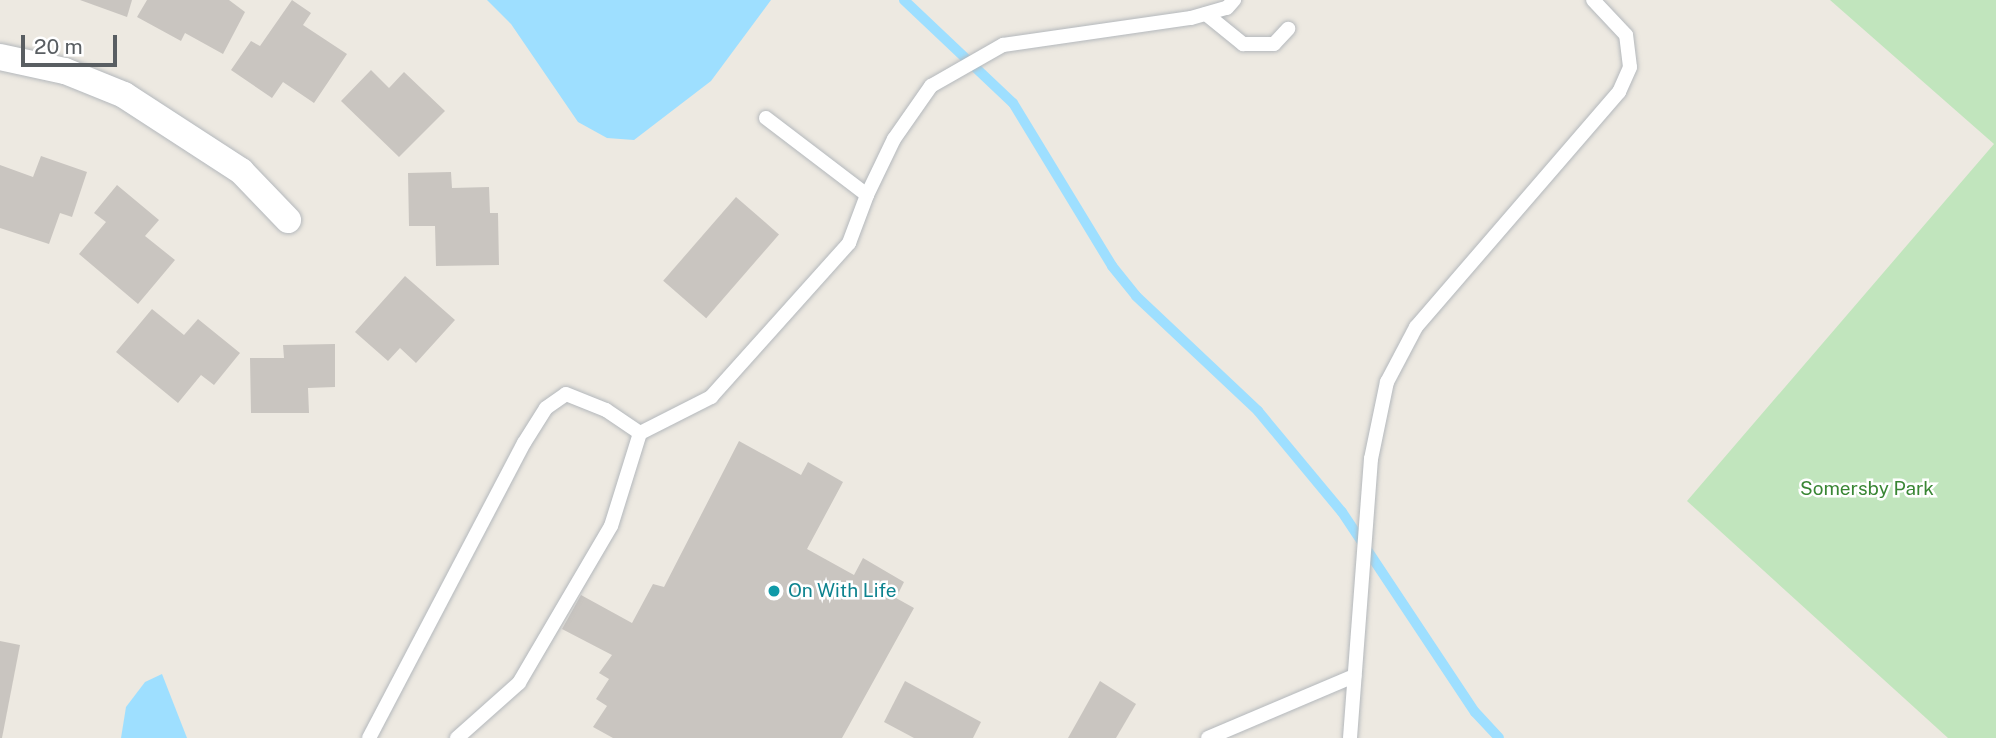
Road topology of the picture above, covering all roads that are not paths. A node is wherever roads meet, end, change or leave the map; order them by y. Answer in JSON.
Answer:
{"nodes":[{"id":1,"x":1234,"y":0,"type":"edge"},
{"id":2,"x":1593,"y":0,"type":"edge"},
{"id":3,"x":1206,"y":14,"type":"junction"},
{"id":4,"x":1288,"y":29,"type":"dead end"},
{"id":5,"x":0,"y":57,"type":"edge"},
{"id":6,"x":766,"y":118,"type":"dead end"},
{"id":7,"x":867,"y":195,"type":"junction"},
{"id":8,"x":288,"y":220,"type":"dead end"},
{"id":9,"x":640,"y":433,"type":"junction"},
{"id":10,"x":1354,"y":676,"type":"junction"},
{"id":11,"x":369,"y":738,"type":"edge"},
{"id":12,"x":457,"y":738,"type":"edge"},
{"id":13,"x":1208,"y":738,"type":"edge"},
{"id":14,"x":1350,"y":738,"type":"edge"}],
"edges":[{"from":1,"to":3,"type":"lane"},
{"from":2,"to":10,"type":"lane"},
{"from":3,"to":4,"type":"lane"},
{"from":3,"to":7,"type":"lane"},
{"from":5,"to":8,"type":"street"},
{"from":6,"to":7,"type":"lane"},
{"from":7,"to":9,"type":"lane"},
{"from":9,"to":11,"type":"lane"},
{"from":9,"to":12,"type":"lane"},
{"from":10,"to":13,"type":"lane"},
{"from":10,"to":14,"type":"lane"}]}
